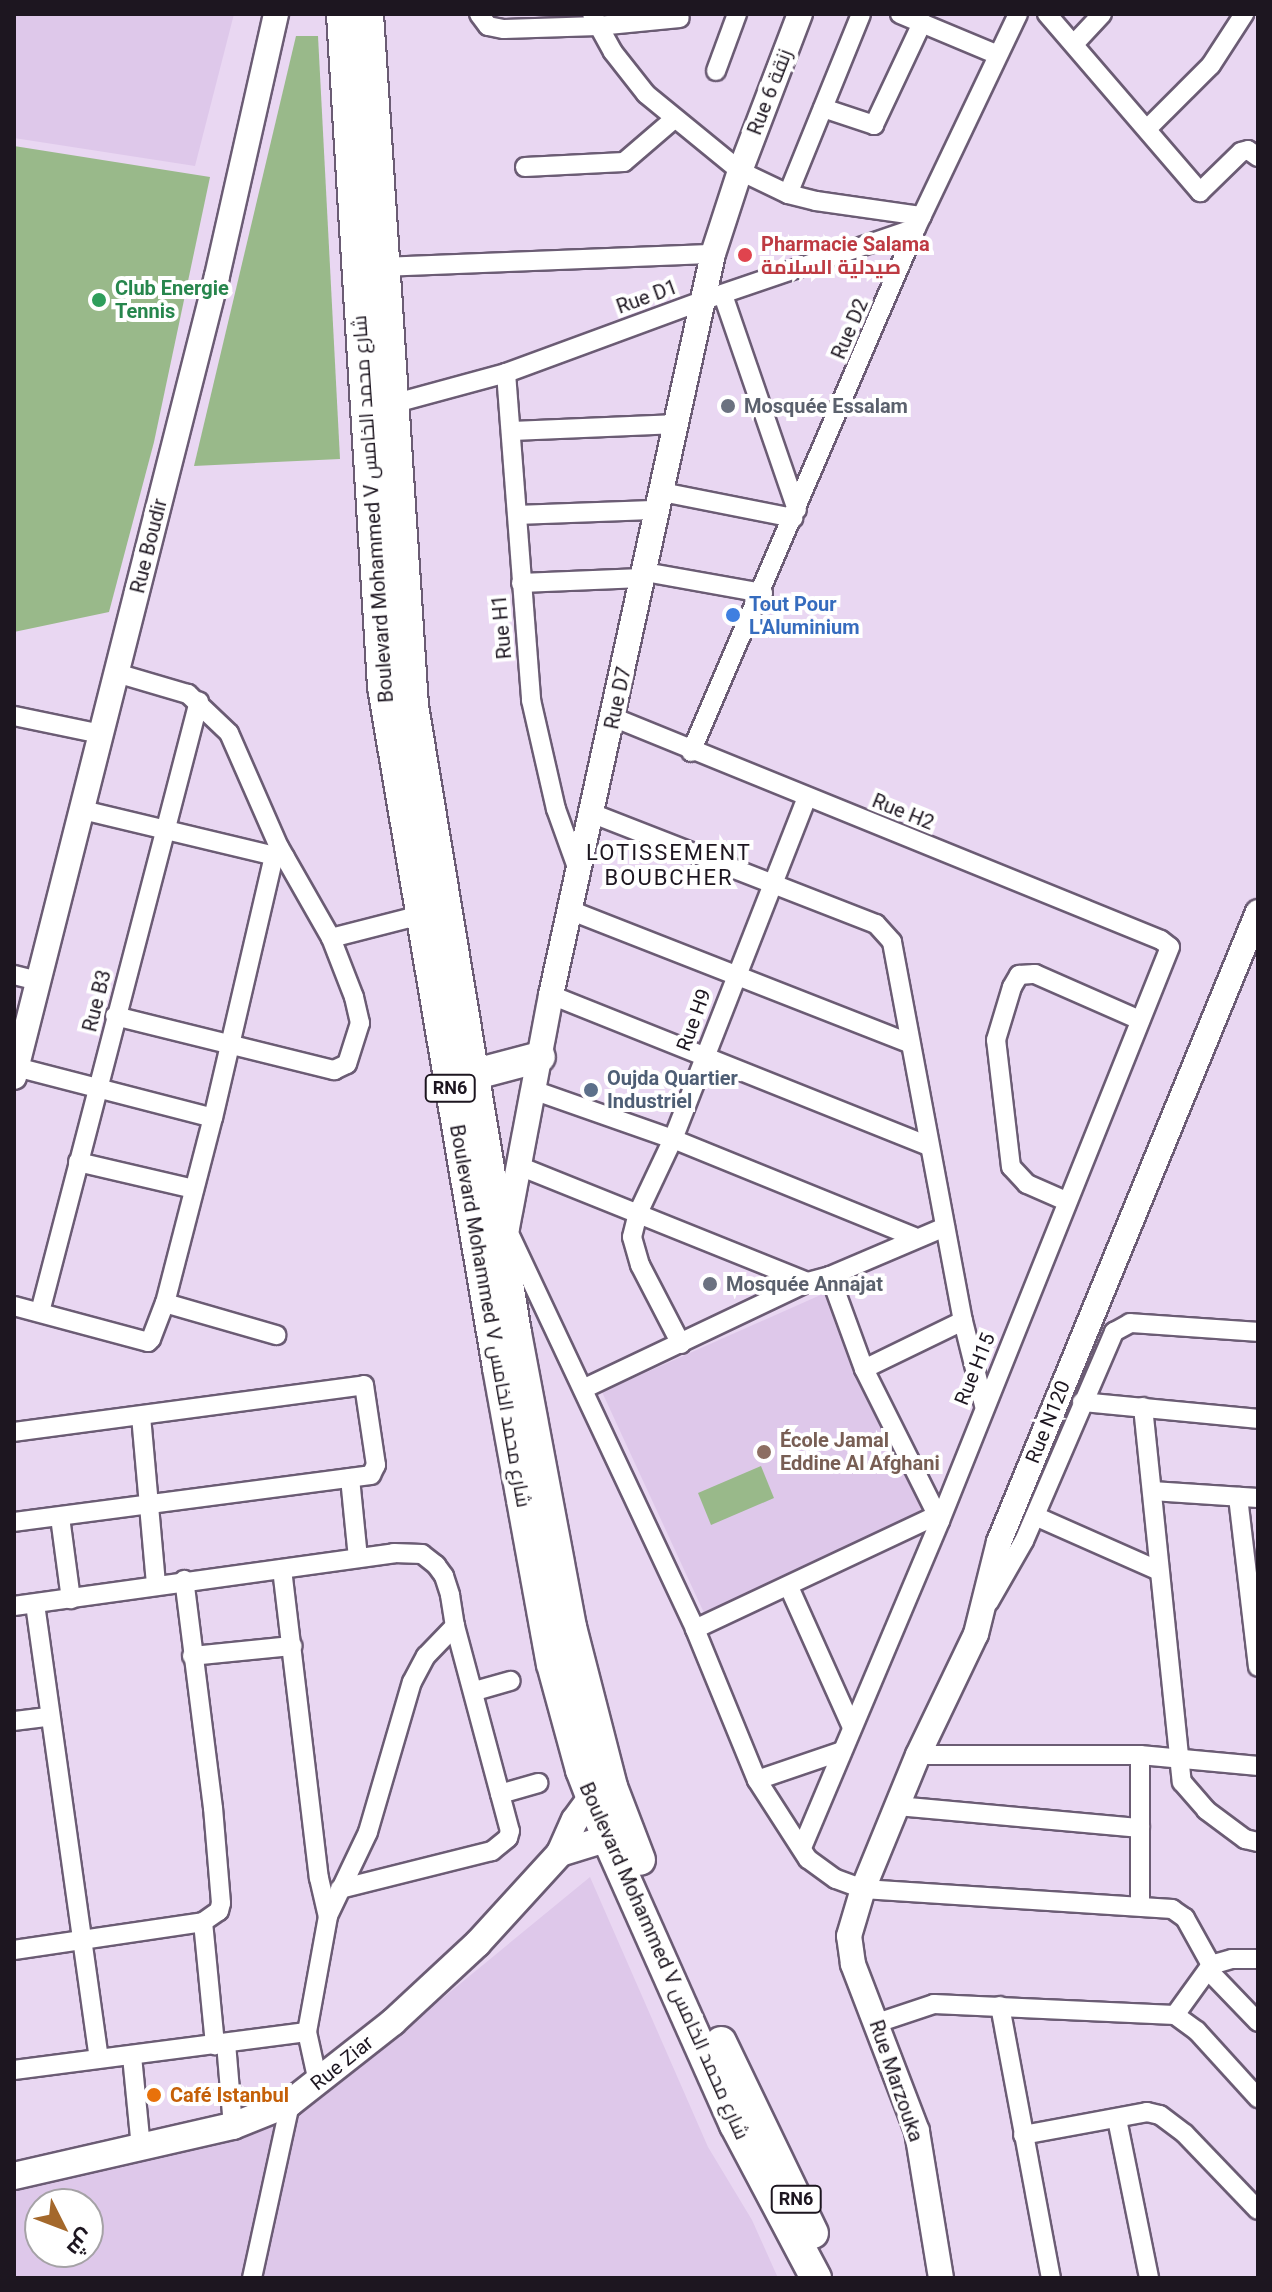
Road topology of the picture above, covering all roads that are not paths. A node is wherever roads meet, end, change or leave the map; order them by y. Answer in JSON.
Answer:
{"nodes":[{"id":1,"x":276,"y":14,"type":"edge"},
{"id":2,"x":342,"y":14,"type":"edge"},
{"id":3,"x":368,"y":14,"type":"edge"},
{"id":4,"x":479,"y":14,"type":"edge"},
{"id":5,"x":737,"y":14,"type":"edge"},
{"id":6,"x":800,"y":14,"type":"edge"},
{"id":7,"x":861,"y":14,"type":"edge"},
{"id":8,"x":900,"y":14,"type":"edge"},
{"id":9,"x":1018,"y":14,"type":"edge"},
{"id":10,"x":1047,"y":14,"type":"edge"},
{"id":11,"x":1102,"y":14,"type":"edge"},
{"id":12,"x":1244,"y":14,"type":"edge"},
{"id":13,"x":680,"y":18,"type":"dead end"},
{"id":14,"x":595,"y":20,"type":"edge"},
{"id":15,"x":922,"y":23,"type":"junction"},
{"id":16,"x":1074,"y":44,"type":"junction"},
{"id":17,"x":998,"y":55,"type":"junction"},
{"id":18,"x":716,"y":71,"type":"dead end"},
{"id":19,"x":823,"y":108,"type":"junction"},
{"id":20,"x":674,"y":119,"type":"junction"},
{"id":21,"x":1148,"y":128,"type":"junction"},
{"id":22,"x":1258,"y":157,"type":"edge"},
{"id":23,"x":525,"y":167,"type":"dead end"},
{"id":24,"x":740,"y":171,"type":"junction"},
{"id":25,"x":788,"y":194,"type":"junction"},
{"id":26,"x":919,"y":222,"type":"junction"},
{"id":27,"x":713,"y":254,"type":"junction"},
{"id":28,"x":384,"y":267,"type":"junction"},
{"id":29,"x":714,"y":298,"type":"junction"},
{"id":30,"x":506,"y":373,"type":"junction"},
{"id":31,"x":378,"y":406,"type":"junction"},
{"id":32,"x":678,"y":424,"type":"junction"},
{"id":33,"x":512,"y":431,"type":"junction"},
{"id":34,"x":660,"y":501,"type":"junction"},
{"id":35,"x":795,"y":514,"type":"junction"},
{"id":36,"x":518,"y":515,"type":"junction"},
{"id":37,"x":644,"y":575,"type":"junction"},
{"id":38,"x":521,"y":583,"type":"junction"},
{"id":39,"x":763,"y":593,"type":"junction"},
{"id":40,"x":116,"y":673,"type":"junction"},
{"id":41,"x":199,"y":701,"type":"junction"},
{"id":42,"x":14,"y":716,"type":"edge"},
{"id":43,"x":615,"y":718,"type":"junction"},
{"id":44,"x":101,"y":734,"type":"junction"},
{"id":45,"x":691,"y":752,"type":"junction"},
{"id":46,"x":807,"y":797,"type":"junction"},
{"id":47,"x":83,"y":810,"type":"junction"},
{"id":48,"x":591,"y":813,"type":"junction"},
{"id":49,"x":163,"y":830,"type":"junction"},
{"id":50,"x":279,"y":856,"type":"junction"},
{"id":51,"x":578,"y":870,"type":"junction"},
{"id":52,"x":774,"y":882,"type":"junction"},
{"id":53,"x":572,"y":911,"type":"junction"},
{"id":54,"x":1258,"y":912,"type":"edge"},
{"id":55,"x":421,"y":915,"type":"junction"},
{"id":56,"x":331,"y":938,"type":"junction"},
{"id":57,"x":1170,"y":950,"type":"joint"},
{"id":58,"x":734,"y":976,"type":"junction"},
{"id":59,"x":26,"y":978,"type":"edge"},
{"id":60,"x":551,"y":995,"type":"junction"},
{"id":61,"x":115,"y":1016,"type":"junction"},
{"id":62,"x":1140,"y":1020,"type":"junction"},
{"id":63,"x":909,"y":1043,"type":"junction"},
{"id":64,"x":231,"y":1044,"type":"junction"},
{"id":65,"x":705,"y":1055,"type":"junction"},
{"id":66,"x":540,"y":1057,"type":"junction"},
{"id":67,"x":15,"y":1072,"type":"edge"},
{"id":68,"x":476,"y":1074,"type":"junction"},
{"id":69,"x":98,"y":1087,"type":"junction"},
{"id":70,"x":533,"y":1090,"type":"junction"},
{"id":71,"x":213,"y":1118,"type":"junction"},
{"id":72,"x":673,"y":1139,"type":"junction"},
{"id":73,"x":929,"y":1146,"type":"junction"},
{"id":74,"x":78,"y":1162,"type":"junction"},
{"id":75,"x":519,"y":1166,"type":"junction"},
{"id":76,"x":194,"y":1189,"type":"junction"},
{"id":77,"x":1066,"y":1201,"type":"junction"},
{"id":78,"x":638,"y":1213,"type":"junction"},
{"id":79,"x":945,"y":1227,"type":"junction"},
{"id":80,"x":494,"y":1230,"type":"junction"},
{"id":81,"x":914,"y":1237,"type":"junction"},
{"id":82,"x":830,"y":1276,"type":"junction"},
{"id":83,"x":808,"y":1282,"type":"junction"},
{"id":84,"x":165,"y":1303,"type":"junction"},
{"id":85,"x":14,"y":1306,"type":"edge"},
{"id":86,"x":40,"y":1312,"type":"junction"},
{"id":87,"x":963,"y":1321,"type":"junction"},
{"id":88,"x":1258,"y":1332,"type":"edge"},
{"id":89,"x":276,"y":1335,"type":"dead end"},
{"id":90,"x":681,"y":1344,"type":"junction"},
{"id":91,"x":864,"y":1369,"type":"junction"},
{"id":92,"x":583,"y":1389,"type":"junction"},
{"id":93,"x":1082,"y":1402,"type":"junction"},
{"id":94,"x":984,"y":1405,"type":"junction"},
{"id":95,"x":1143,"y":1407,"type":"junction"},
{"id":96,"x":141,"y":1416,"type":"junction"},
{"id":97,"x":1258,"y":1419,"type":"edge"},
{"id":98,"x":14,"y":1432,"type":"edge"},
{"id":99,"x":350,"y":1478,"type":"junction"},
{"id":100,"x":1152,"y":1491,"type":"junction"},
{"id":101,"x":1238,"y":1497,"type":"junction"},
{"id":102,"x":1258,"y":1498,"type":"edge"},
{"id":103,"x":148,"y":1505,"type":"junction"},
{"id":104,"x":1035,"y":1516,"type":"junction"},
{"id":105,"x":60,"y":1517,"type":"junction"},
{"id":106,"x":938,"y":1518,"type":"junction"},
{"id":107,"x":14,"y":1522,"type":"edge"},
{"id":108,"x":358,"y":1558,"type":"junction"},
{"id":109,"x":282,"y":1569,"type":"junction"},
{"id":110,"x":1159,"y":1571,"type":"junction"},
{"id":111,"x":184,"y":1580,"type":"junction"},
{"id":112,"x":156,"y":1584,"type":"junction"},
{"id":113,"x":789,"y":1587,"type":"junction"},
{"id":114,"x":71,"y":1599,"type":"junction"},
{"id":115,"x":35,"y":1604,"type":"junction"},
{"id":116,"x":14,"y":1606,"type":"edge"},
{"id":117,"x":982,"y":1615,"type":"junction"},
{"id":118,"x":455,"y":1626,"type":"junction"},
{"id":119,"x":695,"y":1629,"type":"junction"},
{"id":120,"x":293,"y":1646,"type":"junction"},
{"id":121,"x":192,"y":1656,"type":"junction"},
{"id":122,"x":1258,"y":1667,"type":"edge"},
{"id":123,"x":511,"y":1681,"type":"dead end"},
{"id":124,"x":475,"y":1691,"type":"junction"},
{"id":125,"x":49,"y":1717,"type":"junction"},
{"id":126,"x":14,"y":1721,"type":"edge"},
{"id":127,"x":852,"y":1727,"type":"junction"},
{"id":128,"x":842,"y":1751,"type":"junction"},
{"id":129,"x":918,"y":1755,"type":"junction"},
{"id":130,"x":1140,"y":1755,"type":"junction"},
{"id":131,"x":1179,"y":1759,"type":"junction"},
{"id":132,"x":1258,"y":1766,"type":"edge"},
{"id":133,"x":757,"y":1780,"type":"junction"},
{"id":134,"x":538,"y":1783,"type":"dead end"},
{"id":135,"x":602,"y":1793,"type":"junction"},
{"id":136,"x":500,"y":1794,"type":"junction"},
{"id":137,"x":898,"y":1806,"type":"junction"},
{"id":138,"x":1140,"y":1828,"type":"junction"},
{"id":139,"x":618,"y":1836,"type":"junction"},
{"id":140,"x":1258,"y":1842,"type":"edge"},
{"id":141,"x":802,"y":1848,"type":"junction"},
{"id":142,"x":560,"y":1853,"type":"junction"},
{"id":143,"x":340,"y":1889,"type":"junction"},
{"id":144,"x":863,"y":1889,"type":"junction"},
{"id":145,"x":1140,"y":1906,"type":"junction"},
{"id":146,"x":328,"y":1916,"type":"junction"},
{"id":147,"x":203,"y":1922,"type":"junction"},
{"id":148,"x":849,"y":1936,"type":"joint"},
{"id":149,"x":83,"y":1941,"type":"junction"},
{"id":150,"x":14,"y":1950,"type":"edge"},
{"id":151,"x":1258,"y":1959,"type":"edge"},
{"id":152,"x":1210,"y":1968,"type":"junction"},
{"id":153,"x":1000,"y":2006,"type":"junction"},
{"id":154,"x":1175,"y":2015,"type":"junction"},
{"id":155,"x":1258,"y":2022,"type":"edge"},
{"id":156,"x":877,"y":2023,"type":"junction"},
{"id":157,"x":307,"y":2032,"type":"junction"},
{"id":158,"x":221,"y":2044,"type":"junction"},
{"id":159,"x":132,"y":2056,"type":"junction"},
{"id":160,"x":99,"y":2059,"type":"junction"},
{"id":161,"x":14,"y":2070,"type":"edge"},
{"id":162,"x":318,"y":2082,"type":"junction"},
{"id":163,"x":1258,"y":2098,"type":"edge"},
{"id":164,"x":290,"y":2103,"type":"junction"},
{"id":165,"x":1117,"y":2119,"type":"junction"},
{"id":166,"x":747,"y":2123,"type":"junction"},
{"id":167,"x":233,"y":2126,"type":"junction"},
{"id":168,"x":1023,"y":2135,"type":"junction"},
{"id":169,"x":141,"y":2147,"type":"junction"},
{"id":170,"x":14,"y":2176,"type":"edge"},
{"id":171,"x":1258,"y":2210,"type":"edge"},
{"id":172,"x":252,"y":2278,"type":"edge"},
{"id":173,"x":816,"y":2278,"type":"edge"},
{"id":174,"x":835,"y":2278,"type":"edge"},
{"id":175,"x":941,"y":2278,"type":"edge"},
{"id":176,"x":1051,"y":2278,"type":"edge"},
{"id":177,"x":1149,"y":2278,"type":"edge"}],
"edges":[{"from":1,"to":40,"type":"street","name":"Rue Boudir"},
{"from":2,"to":31,"type":"main road","name":"Boulevard Mohammed V شارع محمد الخامس","number":"RN6"},
{"from":3,"to":28,"type":"main road","name":"Boulevard Mohammed V شارع محمد الخامس","number":"RN6"},
{"from":4,"to":14,"type":"street"},
{"from":5,"to":18,"type":"street"},
{"from":6,"to":24,"type":"street","name":"Rue 6 زنقة"},
{"from":7,"to":19,"type":"street"},
{"from":8,"to":15,"type":"street"},
{"from":9,"to":17,"type":"street","name":"Rue D2"},
{"from":10,"to":16,"type":"street"},
{"from":11,"to":16,"type":"street"},
{"from":12,"to":21,"type":"street"},
{"from":13,"to":14,"type":"street"},
{"from":14,"to":20,"type":"street"},
{"from":15,"to":17,"type":"street"},
{"from":15,"to":19,"type":"street"},
{"from":16,"to":21,"type":"street"},
{"from":17,"to":26,"type":"street","name":"Rue D2"},
{"from":19,"to":25,"type":"street"},
{"from":20,"to":23,"type":"street"},
{"from":20,"to":24,"type":"street"},
{"from":21,"to":22,"type":"street"},
{"from":24,"to":25,"type":"street"},
{"from":24,"to":27,"type":"street","name":"Rue D7"},
{"from":25,"to":26,"type":"street"},
{"from":26,"to":29,"type":"street","name":"Rue D1"},
{"from":26,"to":35,"type":"street","name":"Rue D2"},
{"from":27,"to":28,"type":"street"},
{"from":27,"to":29,"type":"street","name":"Rue D7"},
{"from":28,"to":31,"type":"main road","name":"Boulevard Mohammed V شارع محمد الخامس","number":"RN6"},
{"from":29,"to":30,"type":"street","name":"Rue D1"},
{"from":29,"to":32,"type":"street","name":"Rue D7"},
{"from":29,"to":35,"type":"street"},
{"from":30,"to":31,"type":"street","name":"Rue D1"},
{"from":30,"to":33,"type":"street","name":"Rue H1"},
{"from":31,"to":55,"type":"main road","name":"Boulevard Mohammed V شارع محمد الخامس","number":"RN6"},
{"from":31,"to":68,"type":"main road","name":"Boulevard Mohammed V شارع محمد الخامس","number":"RN6"},
{"from":32,"to":33,"type":"street"},
{"from":32,"to":34,"type":"street","name":"Rue D7"},
{"from":33,"to":36,"type":"street","name":"Rue H1"},
{"from":34,"to":35,"type":"street"},
{"from":34,"to":36,"type":"street"},
{"from":34,"to":37,"type":"street","name":"Rue D7"},
{"from":35,"to":39,"type":"street","name":"Rue D2"},
{"from":36,"to":38,"type":"street","name":"Rue H1"},
{"from":37,"to":38,"type":"street"},
{"from":37,"to":39,"type":"street"},
{"from":37,"to":43,"type":"street","name":"Rue D7"},
{"from":38,"to":51,"type":"street","name":"Rue H1"},
{"from":39,"to":45,"type":"street","name":"Rue D2"},
{"from":40,"to":41,"type":"street"},
{"from":40,"to":44,"type":"street","name":"Rue Boudir"},
{"from":41,"to":49,"type":"street","name":"Rue B3"},
{"from":41,"to":50,"type":"street"},
{"from":42,"to":44,"type":"street"},
{"from":43,"to":45,"type":"street","name":"Rue H2"},
{"from":43,"to":48,"type":"street","name":"Rue D7"},
{"from":44,"to":47,"type":"street","name":"Rue Boudir"},
{"from":45,"to":46,"type":"street","name":"Rue H2"},
{"from":46,"to":52,"type":"street","name":"Rue H9"},
{"from":46,"to":57,"type":"street","name":"Rue H2"},
{"from":47,"to":49,"type":"street"},
{"from":47,"to":59,"type":"street","name":"Rue Boudir"},
{"from":48,"to":51,"type":"street","name":"Rue D7"},
{"from":48,"to":52,"type":"street"},
{"from":49,"to":50,"type":"street"},
{"from":49,"to":61,"type":"street","name":"Rue B3"},
{"from":50,"to":56,"type":"street"},
{"from":50,"to":64,"type":"street"},
{"from":51,"to":53,"type":"street","name":"Rue D7"},
{"from":52,"to":58,"type":"street","name":"Rue H9"},
{"from":52,"to":63,"type":"street"},
{"from":53,"to":58,"type":"street"},
{"from":53,"to":60,"type":"street","name":"Rue D7"},
{"from":54,"to":117,"type":"street","name":"Rue N120"},
{"from":55,"to":56,"type":"street"},
{"from":55,"to":80,"type":"main road","name":"Boulevard Mohammed V شارع محمد الخامس","number":"RN6"},
{"from":56,"to":64,"type":"street"},
{"from":57,"to":62,"type":"street","name":"Rue H15"},
{"from":58,"to":63,"type":"street"},
{"from":58,"to":65,"type":"street","name":"Rue H9"},
{"from":59,"to":67,"type":"street","name":"Rue Boudir"},
{"from":60,"to":65,"type":"street"},
{"from":60,"to":66,"type":"street","name":"Rue D7"},
{"from":61,"to":64,"type":"street"},
{"from":61,"to":69,"type":"street","name":"Rue B3"},
{"from":62,"to":77,"type":"street","name":"Rue H15"},
{"from":62,"to":77,"type":"street"},
{"from":63,"to":73,"type":"street"},
{"from":64,"to":71,"type":"street"},
{"from":65,"to":72,"type":"street","name":"Rue H9"},
{"from":65,"to":73,"type":"street"},
{"from":66,"to":68,"type":"main road"},
{"from":66,"to":70,"type":"street","name":"Rue D7"},
{"from":67,"to":69,"type":"street"},
{"from":68,"to":80,"type":"main road","name":"Boulevard Mohammed V شارع محمد الخامس","number":"RN6"},
{"from":69,"to":71,"type":"street"},
{"from":69,"to":74,"type":"street","name":"Rue B3"},
{"from":70,"to":72,"type":"street"},
{"from":70,"to":75,"type":"street","name":"Rue D7"},
{"from":71,"to":76,"type":"street"},
{"from":72,"to":78,"type":"street","name":"Rue H9"},
{"from":72,"to":81,"type":"street"},
{"from":73,"to":79,"type":"street"},
{"from":74,"to":76,"type":"street"},
{"from":74,"to":86,"type":"street","name":"Rue B3"},
{"from":75,"to":78,"type":"street"},
{"from":75,"to":80,"type":"street","name":"Rue D7"},
{"from":76,"to":84,"type":"street"},
{"from":77,"to":94,"type":"street","name":"Rue H15"},
{"from":78,"to":83,"type":"street"},
{"from":78,"to":90,"type":"street","name":"Rue H9"},
{"from":79,"to":81,"type":"street"},
{"from":79,"to":87,"type":"street"},
{"from":80,"to":92,"type":"street"},
{"from":80,"to":135,"type":"main road","name":"Boulevard Mohammed V شارع محمد الخامس","number":"RN6"},
{"from":81,"to":82,"type":"street"},
{"from":82,"to":83,"type":"street"},
{"from":82,"to":91,"type":"street"},
{"from":83,"to":90,"type":"street"},
{"from":84,"to":86,"type":"street"},
{"from":84,"to":89,"type":"street"},
{"from":85,"to":86,"type":"street"},
{"from":87,"to":91,"type":"street"},
{"from":87,"to":94,"type":"street"},
{"from":88,"to":93,"type":"street"},
{"from":90,"to":92,"type":"street"},
{"from":91,"to":106,"type":"street"},
{"from":92,"to":119,"type":"street"},
{"from":93,"to":95,"type":"street"},
{"from":93,"to":104,"type":"street"},
{"from":94,"to":106,"type":"street","name":"Rue H15"},
{"from":95,"to":97,"type":"street"},
{"from":95,"to":100,"type":"street"},
{"from":96,"to":98,"type":"street"},
{"from":96,"to":99,"type":"street"},
{"from":96,"to":103,"type":"street"},
{"from":99,"to":103,"type":"street"},
{"from":99,"to":108,"type":"street"},
{"from":100,"to":101,"type":"street"},
{"from":100,"to":110,"type":"street"},
{"from":101,"to":102,"type":"street"},
{"from":101,"to":122,"type":"street"},
{"from":103,"to":105,"type":"street"},
{"from":103,"to":112,"type":"street"},
{"from":104,"to":110,"type":"street"},
{"from":104,"to":117,"type":"street"},
{"from":105,"to":107,"type":"street"},
{"from":105,"to":114,"type":"street"},
{"from":106,"to":113,"type":"street"},
{"from":106,"to":127,"type":"street","name":"Rue H15"},
{"from":108,"to":109,"type":"street"},
{"from":108,"to":118,"type":"street"},
{"from":109,"to":111,"type":"street"},
{"from":109,"to":120,"type":"street"},
{"from":110,"to":131,"type":"street"},
{"from":111,"to":112,"type":"street"},
{"from":111,"to":121,"type":"street"},
{"from":112,"to":114,"type":"street"},
{"from":113,"to":119,"type":"street"},
{"from":113,"to":127,"type":"street"},
{"from":114,"to":115,"type":"street"},
{"from":115,"to":116,"type":"street"},
{"from":115,"to":125,"type":"street"},
{"from":117,"to":129,"type":"street","name":"Rue N120"},
{"from":118,"to":124,"type":"street"},
{"from":118,"to":143,"type":"street"},
{"from":119,"to":133,"type":"street"},
{"from":120,"to":121,"type":"street"},
{"from":120,"to":146,"type":"street"},
{"from":121,"to":147,"type":"street"},
{"from":123,"to":124,"type":"street"},
{"from":124,"to":136,"type":"street"},
{"from":125,"to":126,"type":"street"},
{"from":125,"to":149,"type":"street"},
{"from":127,"to":128,"type":"street","name":"Rue H15"},
{"from":128,"to":133,"type":"street"},
{"from":128,"to":141,"type":"street","name":"Rue H15"},
{"from":129,"to":130,"type":"street"},
{"from":129,"to":137,"type":"street","name":"Rue N120"},
{"from":130,"to":131,"type":"street"},
{"from":130,"to":138,"type":"street"},
{"from":131,"to":132,"type":"street"},
{"from":131,"to":140,"type":"street"},
{"from":133,"to":141,"type":"street"},
{"from":134,"to":136,"type":"street"},
{"from":135,"to":139,"type":"main road","name":"Boulevard Mohammed V شارع محمد الخامس","number":"RN6"},
{"from":135,"to":142,"type":"main road","name":"Rue Ziar"},
{"from":136,"to":143,"type":"street"},
{"from":137,"to":138,"type":"street"},
{"from":137,"to":144,"type":"street","name":"Rue N120"},
{"from":138,"to":145,"type":"street"},
{"from":139,"to":142,"type":"main road"},
{"from":139,"to":166,"type":"main road","name":"Boulevard Mohammed V شارع محمد الخامس","number":"RN6"},
{"from":139,"to":166,"type":"main road","name":"Boulevard Mohammed V شارع محمد الخامس","number":"RN6"},
{"from":141,"to":144,"type":"street"},
{"from":142,"to":162,"type":"main road","name":"Rue Ziar"},
{"from":143,"to":146,"type":"street"},
{"from":144,"to":145,"type":"street"},
{"from":144,"to":148,"type":"street","name":"Rue N120"},
{"from":145,"to":152,"type":"street"},
{"from":146,"to":157,"type":"street"},
{"from":147,"to":149,"type":"street"},
{"from":147,"to":158,"type":"street"},
{"from":148,"to":156,"type":"street","name":"Rue Marzouka"},
{"from":149,"to":150,"type":"street"},
{"from":149,"to":160,"type":"street"},
{"from":151,"to":152,"type":"street"},
{"from":152,"to":154,"type":"street"},
{"from":152,"to":155,"type":"street"},
{"from":153,"to":154,"type":"street"},
{"from":153,"to":156,"type":"street"},
{"from":153,"to":168,"type":"street"},
{"from":154,"to":163,"type":"street"},
{"from":156,"to":175,"type":"street","name":"Rue Marzouka"},
{"from":157,"to":158,"type":"street"},
{"from":157,"to":162,"type":"street"},
{"from":158,"to":159,"type":"street"},
{"from":158,"to":167,"type":"street"},
{"from":159,"to":160,"type":"street"},
{"from":159,"to":169,"type":"street"},
{"from":160,"to":161,"type":"street"},
{"from":162,"to":164,"type":"main road","name":"Rue Ziar"},
{"from":164,"to":167,"type":"main road","name":"Rue Ziar"},
{"from":164,"to":172,"type":"street"},
{"from":165,"to":168,"type":"street"},
{"from":165,"to":171,"type":"street"},
{"from":165,"to":177,"type":"street"},
{"from":166,"to":173,"type":"main road","name":"Boulevard Mohammed V شارع محمد الخامس","number":"RN6"},
{"from":166,"to":174,"type":"main road","name":"Boulevard Mohammed V شارع محمد الخامس","number":"RN6"},
{"from":167,"to":169,"type":"main road","name":"Rue Ziar"},
{"from":168,"to":176,"type":"street"},
{"from":169,"to":170,"type":"main road","name":"Rue Ziar"}]}
